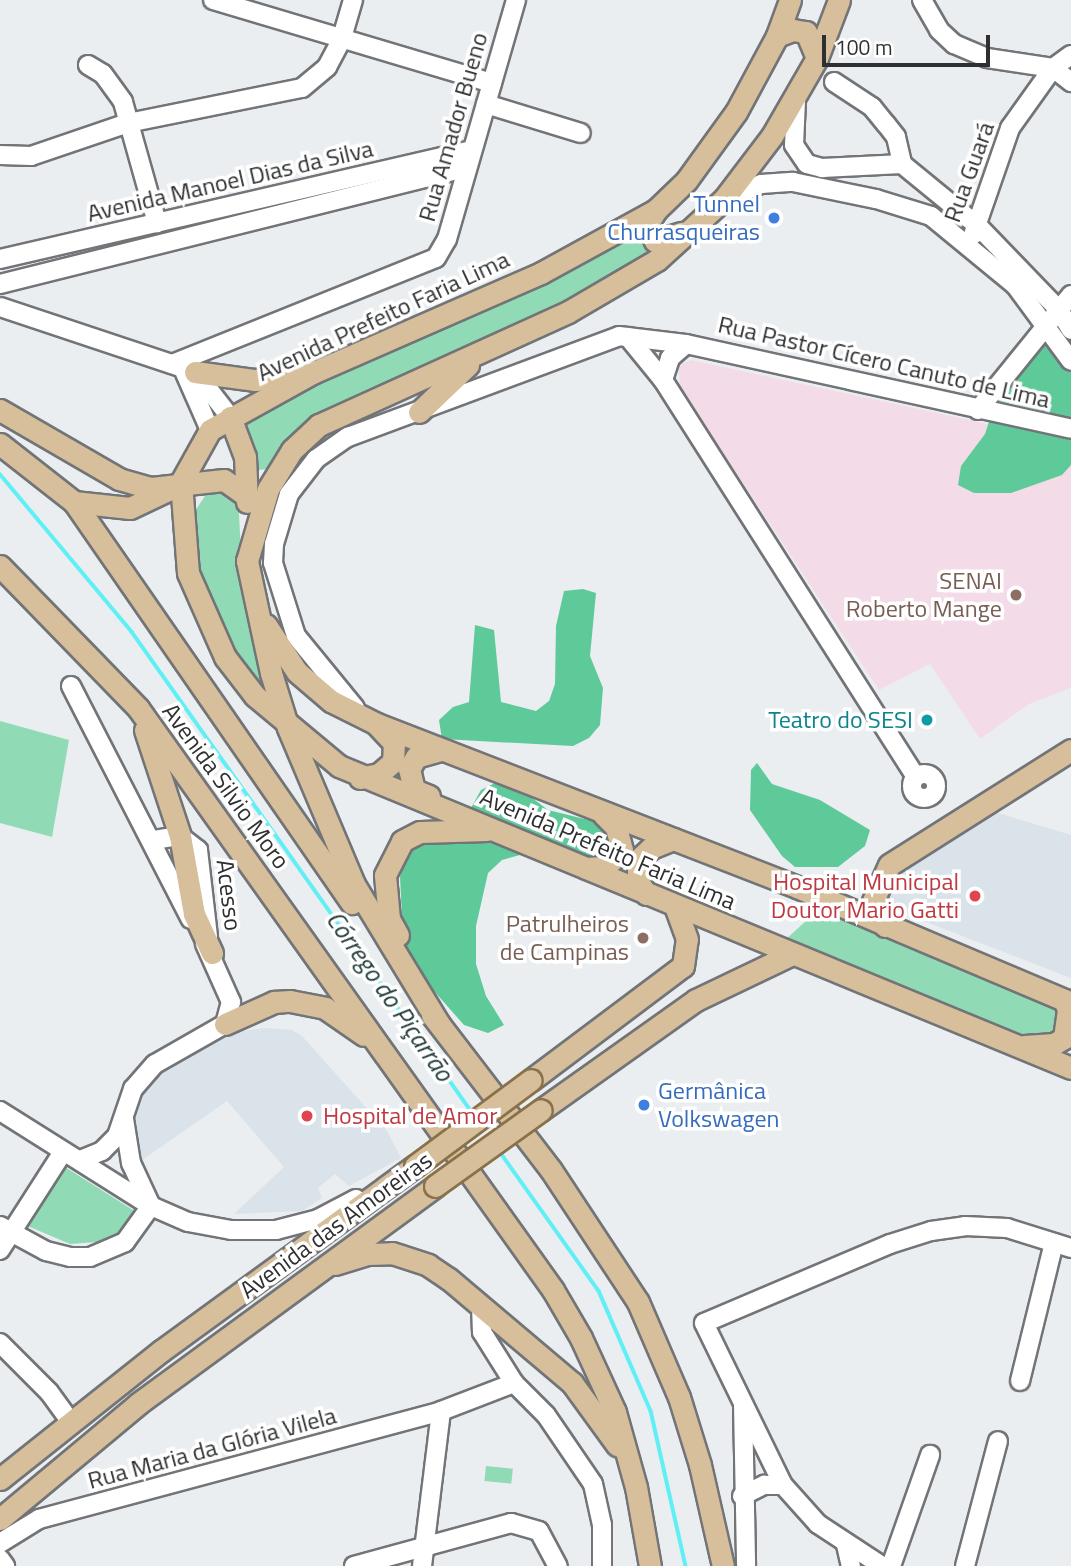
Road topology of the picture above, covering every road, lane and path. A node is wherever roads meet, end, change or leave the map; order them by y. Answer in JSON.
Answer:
{"nodes":[{"id":1,"x":213,"y":0,"type":"edge"},
{"id":2,"x":353,"y":0,"type":"edge"},
{"id":3,"x":516,"y":0,"type":"edge"},
{"id":4,"x":790,"y":0,"type":"edge"},
{"id":5,"x":839,"y":0,"type":"edge"},
{"id":6,"x":922,"y":0,"type":"edge"},
{"id":7,"x":777,"y":36,"type":"junction"},
{"id":8,"x":341,"y":41,"type":"junction"},
{"id":9,"x":1071,"y":55,"type":"edge"},
{"id":10,"x":817,"y":58,"type":"junction"},
{"id":11,"x":89,"y":65,"type":"dead end"},
{"id":12,"x":1054,"y":68,"type":"junction"},
{"id":13,"x":834,"y":82,"type":"dead end"},
{"id":14,"x":1071,"y":82,"type":"edge"},
{"id":15,"x":492,"y":83,"type":"junction"},
{"id":16,"x":796,"y":100,"type":"junction"},
{"id":17,"x":486,"y":104,"type":"junction"},
{"id":18,"x":128,"y":122,"type":"junction"},
{"id":19,"x":581,"y":133,"type":"dead end"},
{"id":20,"x":471,"y":150,"type":"joint"},
{"id":21,"x":0,"y":155,"type":"edge"},
{"id":22,"x":902,"y":164,"type":"junction"},
{"id":23,"x":456,"y":165,"type":"junction"},
{"id":24,"x":724,"y":200,"type":"junction"},
{"id":25,"x":656,"y":210,"type":"junction"},
{"id":26,"x":157,"y":223,"type":"junction"},
{"id":27,"x":979,"y":227,"type":"junction"},
{"id":28,"x":691,"y":229,"type":"junction"},
{"id":29,"x":968,"y":244,"type":"junction"},
{"id":30,"x":0,"y":259,"type":"edge"},
{"id":31,"x":0,"y":284,"type":"edge"},
{"id":32,"x":1071,"y":295,"type":"edge"},
{"id":33,"x":0,"y":307,"type":"edge"},
{"id":34,"x":1059,"y":310,"type":"junction"},
{"id":35,"x":1045,"y":325,"type":"junction"},
{"id":36,"x":1071,"y":330,"type":"edge"},
{"id":37,"x":628,"y":337,"type":"junction"},
{"id":38,"x":663,"y":340,"type":"junction"},
{"id":39,"x":686,"y":344,"type":"junction"},
{"id":40,"x":479,"y":354,"type":"junction"},
{"id":41,"x":648,"y":360,"type":"junction"},
{"id":42,"x":1071,"y":362,"type":"edge"},
{"id":43,"x":183,"y":368,"type":"junction"},
{"id":44,"x":314,"y":372,"type":"junction"},
{"id":45,"x":663,"y":380,"type":"junction"},
{"id":46,"x":0,"y":410,"type":"edge"},
{"id":47,"x":978,"y":410,"type":"junction"},
{"id":48,"x":419,"y":412,"type":"junction"},
{"id":49,"x":230,"y":417,"type":"junction"},
{"id":50,"x":1071,"y":429,"type":"edge"},
{"id":51,"x":210,"y":430,"type":"junction"},
{"id":52,"x":0,"y":444,"type":"edge"},
{"id":53,"x":181,"y":482,"type":"junction"},
{"id":54,"x":247,"y":496,"type":"junction"},
{"id":55,"x":74,"y":502,"type":"junction"},
{"id":56,"x":247,"y":561,"type":"junction"},
{"id":57,"x":0,"y":566,"type":"edge"},
{"id":58,"x":260,"y":614,"type":"junction"},
{"id":59,"x":71,"y":686,"type":"dead end"},
{"id":60,"x":138,"y":708,"type":"junction"},
{"id":61,"x":371,"y":721,"type":"junction"},
{"id":62,"x":288,"y":728,"type":"junction"},
{"id":63,"x":440,"y":750,"type":"junction"},
{"id":64,"x":1071,"y":750,"type":"edge"},
{"id":65,"x":916,"y":777,"type":"dead end"},
{"id":66,"x":360,"y":778,"type":"junction"},
{"id":67,"x":600,"y":811,"type":"junction"},
{"id":68,"x":465,"y":816,"type":"junction"},
{"id":69,"x":505,"y":831,"type":"junction"},
{"id":70,"x":180,"y":836,"type":"junction"},
{"id":71,"x":673,"y":839,"type":"junction"},
{"id":72,"x":154,"y":840,"type":"junction"},
{"id":73,"x":586,"y":868,"type":"junction"},
{"id":74,"x":646,"y":894,"type":"junction"},
{"id":75,"x":676,"y":906,"type":"junction"},
{"id":76,"x":885,"y":926,"type":"junction"},
{"id":77,"x":212,"y":953,"type":"junction"},
{"id":78,"x":792,"y":954,"type":"junction"},
{"id":79,"x":1067,"y":1001,"type":"edge"},
{"id":80,"x":225,"y":1024,"type":"junction"},
{"id":81,"x":439,"y":1024,"type":"junction"},
{"id":82,"x":1022,"y":1046,"type":"junction"},
{"id":83,"x":387,"y":1054,"type":"junction"},
{"id":84,"x":1071,"y":1068,"type":"edge"},
{"id":85,"x":488,"y":1087,"type":"junction"},
{"id":86,"x":0,"y":1111,"type":"edge"},
{"id":87,"x":124,"y":1119,"type":"junction"},
{"id":88,"x":63,"y":1152,"type":"junction"},
{"id":89,"x":80,"y":1160,"type":"junction"},
{"id":90,"x":396,"y":1178,"type":"junction"},
{"id":91,"x":151,"y":1206,"type":"junction"},
{"id":92,"x":6,"y":1229,"type":"edge"},
{"id":93,"x":1063,"y":1245,"type":"edge"},
{"id":94,"x":0,"y":1250,"type":"edge"},
{"id":95,"x":316,"y":1270,"type":"junction"},
{"id":96,"x":481,"y":1305,"type":"junction"},
{"id":97,"x":0,"y":1343,"type":"edge"},
{"id":98,"x":1020,"y":1381,"type":"dead end"},
{"id":99,"x":514,"y":1383,"type":"junction"},
{"id":100,"x":743,"y":1400,"type":"junction"},
{"id":101,"x":441,"y":1411,"type":"junction"},
{"id":102,"x":72,"y":1424,"type":"junction"},
{"id":103,"x":998,"y":1441,"type":"dead end"},
{"id":104,"x":930,"y":1455,"type":"dead end"},
{"id":105,"x":0,"y":1479,"type":"edge"},
{"id":106,"x":783,"y":1485,"type":"junction"},
{"id":107,"x":636,"y":1487,"type":"junction"},
{"id":108,"x":742,"y":1496,"type":"junction"},
{"id":109,"x":0,"y":1519,"type":"edge"},
{"id":110,"x":0,"y":1543,"type":"edge"},
{"id":111,"x":846,"y":1545,"type":"junction"},
{"id":112,"x":424,"y":1558,"type":"edge"},
{"id":113,"x":0,"y":1559,"type":"edge"},
{"id":114,"x":5,"y":1566,"type":"edge"},
{"id":115,"x":354,"y":1566,"type":"edge"},
{"id":116,"x":558,"y":1566,"type":"edge"},
{"id":117,"x":602,"y":1566,"type":"edge"},
{"id":118,"x":650,"y":1566,"type":"edge"},
{"id":119,"x":723,"y":1566,"type":"edge"},
{"id":120,"x":746,"y":1566,"type":"edge"},
{"id":121,"x":851,"y":1566,"type":"edge"},
{"id":122,"x":882,"y":1566,"type":"edge"},
{"id":123,"x":891,"y":1566,"type":"edge"},
{"id":124,"x":965,"y":1566,"type":"edge"}],
"edges":[{"from":1,"to":8,"type":"street"},
{"from":2,"to":8,"type":"street"},
{"from":3,"to":15,"type":"street","name":"Rua Amador Bueno"},
{"from":4,"to":7,"type":"main road","name":"Avenida Prefeito Faria Lima"},
{"from":5,"to":10,"type":"main road"},
{"from":6,"to":12,"type":"street"},
{"from":7,"to":10,"type":"main road"},
{"from":7,"to":25,"type":"main road","name":"Avenida Prefeito Faria Lima"},
{"from":8,"to":15,"type":"street"},
{"from":8,"to":18,"type":"street"},
{"from":9,"to":12,"type":"street","name":"Rua Guará"},
{"from":10,"to":16,"type":"main road"},
{"from":11,"to":18,"type":"street"},
{"from":12,"to":14,"type":"street"},
{"from":12,"to":27,"type":"street","name":"Rua Guará"},
{"from":13,"to":22,"type":"street"},
{"from":15,"to":17,"type":"street","name":"Rua Amador Bueno"},
{"from":16,"to":22,"type":"street"},
{"from":16,"to":24,"type":"main road"},
{"from":17,"to":19,"type":"street"},
{"from":17,"to":20,"type":"street","name":"Rua Amador Bueno"},
{"from":18,"to":21,"type":"street"},
{"from":18,"to":26,"type":"street"},
{"from":20,"to":23,"type":"street","name":"Avenida Manoel Dias da Silva"},
{"from":22,"to":27,"type":"street"},
{"from":23,"to":26,"type":"street","name":"Avenida Manoel Dias da Silva"},
{"from":23,"to":31,"type":"street","name":"Avenida Manoel Dias da Silva"},
{"from":23,"to":43,"type":"street","name":"Rua Amador Bueno"},
{"from":24,"to":28,"type":"main road"},
{"from":24,"to":29,"type":"street"},
{"from":25,"to":28,"type":"main road"},
{"from":25,"to":44,"type":"main road","name":"Avenida Prefeito Faria Lima"},
{"from":26,"to":30,"type":"street","name":"Avenida Manoel Dias da Silva"},
{"from":27,"to":29,"type":"street","name":"Rua Guará"},
{"from":27,"to":34,"type":"street"},
{"from":28,"to":40,"type":"main road"},
{"from":29,"to":35,"type":"street"},
{"from":32,"to":34,"type":"street"},
{"from":33,"to":43,"type":"street"},
{"from":34,"to":35,"type":"street"},
{"from":34,"to":36,"type":"street"},
{"from":35,"to":42,"type":"street"},
{"from":35,"to":47,"type":"street"},
{"from":37,"to":38,"type":"street","name":"Rua Pastor Cícero Canuto de Lima"},
{"from":37,"to":41,"type":"street"},
{"from":37,"to":48,"type":"street","name":"Rua Pastor Cícero Canuto de Lima"},
{"from":38,"to":39,"type":"street","name":"Rua Pastor Cícero Canuto de Lima"},
{"from":38,"to":41,"type":"street"},
{"from":39,"to":45,"type":"street","name":"Rua Pastor Cícero Canuto de Lima"},
{"from":39,"to":47,"type":"street","name":"Rua Pastor Cícero Canuto de Lima"},
{"from":40,"to":48,"type":"main road"},
{"from":40,"to":56,"type":"main road"},
{"from":41,"to":45,"type":"street"},
{"from":43,"to":44,"type":"main road"},
{"from":43,"to":49,"type":"street"},
{"from":43,"to":51,"type":"street"},
{"from":44,"to":49,"type":"main road","name":"Avenida Prefeito Faria Lima"},
{"from":45,"to":65,"type":"street"},
{"from":46,"to":53,"type":"main road"},
{"from":47,"to":50,"type":"street","name":"Rua Pastor Cícero Canuto de Lima"},
{"from":48,"to":61,"type":"street","name":"Rua Pastor Cícero Canuto de Lima"},
{"from":49,"to":51,"type":"main road","name":"Avenida Prefeito Faria Lima"},
{"from":49,"to":54,"type":"main road"},
{"from":51,"to":53,"type":"main road","name":"Avenida Prefeito Faria Lima"},
{"from":52,"to":55,"type":"main road"},
{"from":53,"to":54,"type":"main road"},
{"from":53,"to":55,"type":"main road"},
{"from":53,"to":62,"type":"main road","name":"Avenida Prefeito Faria Lima"},
{"from":54,"to":56,"type":"main road"},
{"from":55,"to":81,"type":"main road"},
{"from":56,"to":58,"type":"main road"},
{"from":57,"to":60,"type":"main road","name":"Avenida Silvio Moro"},
{"from":58,"to":61,"type":"main road","name":"Avenida Prefeito Faria Lima"},
{"from":58,"to":62,"type":"main road"},
{"from":59,"to":72,"type":"street"},
{"from":60,"to":70,"type":"main road"},
{"from":60,"to":83,"type":"main road","name":"Avenida Silvio Moro"},
{"from":61,"to":63,"type":"main road","name":"Avenida Prefeito Faria Lima"},
{"from":61,"to":66,"type":"main road"},
{"from":62,"to":66,"type":"main road","name":"Avenida Prefeito Faria Lima"},
{"from":62,"to":81,"type":"main road"},
{"from":63,"to":67,"type":"main road","name":"Avenida Prefeito Faria Lima"},
{"from":63,"to":68,"type":"main road"},
{"from":64,"to":76,"type":"main road"},
{"from":66,"to":68,"type":"main road","name":"Avenida Prefeito Faria Lima"},
{"from":67,"to":71,"type":"main road","name":"Avenida Prefeito Faria Lima"},
{"from":67,"to":73,"type":"main road"},
{"from":68,"to":69,"type":"main road","name":"Avenida Prefeito Faria Lima"},
{"from":69,"to":73,"type":"main road","name":"Avenida Prefeito Faria Lima"},
{"from":69,"to":85,"type":"main road"},
{"from":70,"to":72,"type":"street"},
{"from":70,"to":77,"type":"main road"},
{"from":71,"to":74,"type":"main road"},
{"from":71,"to":76,"type":"main road","name":"Avenida Prefeito Faria Lima"},
{"from":72,"to":77,"type":"street"},
{"from":73,"to":74,"type":"main road","name":"Avenida Prefeito Faria Lima"},
{"from":74,"to":75,"type":"main road","name":"Avenida Prefeito Faria Lima"},
{"from":75,"to":78,"type":"main road","name":"Avenida Prefeito Faria Lima"},
{"from":75,"to":90,"type":"main road","name":"Avenida das Amoreiras","bridge":true},
{"from":76,"to":79,"type":"main road","name":"Avenida Prefeito Faria Lima"},
{"from":77,"to":80,"type":"street"},
{"from":78,"to":82,"type":"main road","name":"Avenida Prefeito Faria Lima"},
{"from":78,"to":95,"type":"main road","name":"Avenida das Amoreiras","bridge":true},
{"from":79,"to":82,"type":"main road"},
{"from":80,"to":83,"type":"main road"},
{"from":80,"to":87,"type":"street"},
{"from":81,"to":85,"type":"main road"},
{"from":82,"to":84,"type":"main road","name":"Avenida Prefeito Faria Lima"},
{"from":83,"to":107,"type":"main road"},
{"from":85,"to":119,"type":"main road"},
{"from":86,"to":88,"type":"street"},
{"from":87,"to":89,"type":"street"},
{"from":87,"to":91,"type":"street"},
{"from":88,"to":89,"type":"street"},
{"from":88,"to":92,"type":"street"},
{"from":89,"to":91,"type":"street"},
{"from":90,"to":91,"type":"street"},
{"from":90,"to":102,"type":"main road","name":"Avenida das Amoreiras"},
{"from":91,"to":92,"type":"street"},
{"from":92,"to":94,"type":"street"},
{"from":93,"to":98,"type":"street"},
{"from":93,"to":100,"type":"street"},
{"from":95,"to":96,"type":"main road"},
{"from":95,"to":109,"type":"main road","name":"Avenida das Amoreiras"},
{"from":96,"to":99,"type":"street"},
{"from":96,"to":107,"type":"main road"},
{"from":97,"to":102,"type":"street"},
{"from":99,"to":101,"type":"street","name":"Rua Maria da Glória Vilela"},
{"from":99,"to":117,"type":"street"},
{"from":100,"to":106,"type":"street"},
{"from":100,"to":108,"type":"street"},
{"from":101,"to":110,"type":"street","name":"Rua Maria da Glória Vilela"},
{"from":101,"to":112,"type":"street"},
{"from":102,"to":105,"type":"main road","name":"Avenida das Amoreiras"},
{"from":103,"to":124,"type":"street"},
{"from":104,"to":123,"type":"street"},
{"from":106,"to":108,"type":"street"},
{"from":106,"to":111,"type":"street"},
{"from":107,"to":118,"type":"main road"},
{"from":108,"to":120,"type":"street"},
{"from":111,"to":121,"type":"street"},
{"from":111,"to":122,"type":"street"},
{"from":112,"to":115,"type":"street"},
{"from":112,"to":116,"type":"street"},
{"from":113,"to":114,"type":"street"}]}
